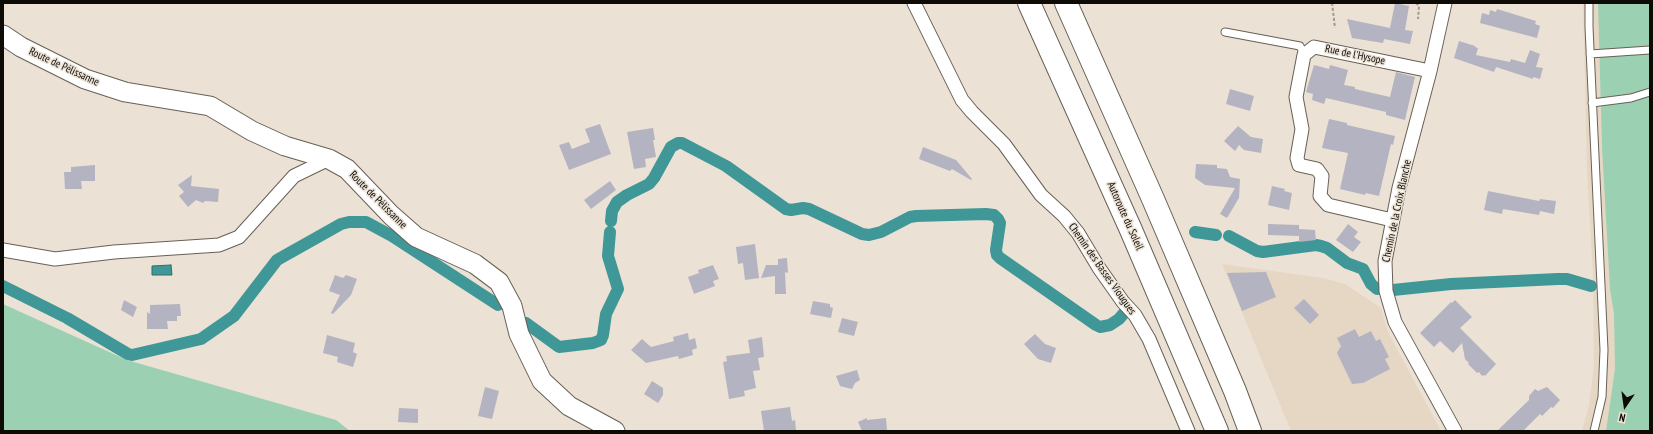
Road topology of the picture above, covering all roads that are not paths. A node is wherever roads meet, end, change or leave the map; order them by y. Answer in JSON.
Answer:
{"nodes":[{"id":1,"x":914,"y":3,"type":"edge"},
{"id":2,"x":1029,"y":3,"type":"edge"},
{"id":3,"x":1066,"y":3,"type":"edge"},
{"id":4,"x":1445,"y":3,"type":"edge"},
{"id":5,"x":1590,"y":3,"type":"edge"},
{"id":6,"x":1225,"y":32,"type":"dead end"},
{"id":7,"x":3,"y":35,"type":"edge"},
{"id":8,"x":1650,"y":50,"type":"edge"},
{"id":9,"x":1590,"y":54,"type":"junction"},
{"id":10,"x":1304,"y":55,"type":"junction"},
{"id":11,"x":1430,"y":71,"type":"junction"},
{"id":12,"x":1650,"y":92,"type":"edge"},
{"id":13,"x":1592,"y":103,"type":"junction"},
{"id":14,"x":329,"y":159,"type":"junction"},
{"id":15,"x":1392,"y":220,"type":"junction"},
{"id":16,"x":3,"y":250,"type":"edge"},
{"id":17,"x":615,"y":431,"type":"edge"},
{"id":18,"x":1188,"y":431,"type":"edge"},
{"id":19,"x":1217,"y":431,"type":"edge"},
{"id":20,"x":1250,"y":431,"type":"edge"},
{"id":21,"x":1455,"y":431,"type":"edge"},
{"id":22,"x":1594,"y":431,"type":"edge"}],
"edges":[{"from":1,"to":18,"type":"street","name":"Chemin des Basses Viougues"},
{"from":2,"to":19,"type":"highway","name":"Autoroute du Soleil"},
{"from":3,"to":20,"type":"highway"},
{"from":4,"to":11,"type":"street","name":"Chemin de la Croix Blanche"},
{"from":5,"to":9,"type":"lane"},
{"from":6,"to":10,"type":"lane"},
{"from":7,"to":14,"type":"street","name":"Route de Pélissanne"},
{"from":8,"to":9,"type":"lane"},
{"from":9,"to":13,"type":"lane"},
{"from":10,"to":11,"type":"street","name":"Rue de l'Hysope"},
{"from":10,"to":15,"type":"street"},
{"from":11,"to":15,"type":"street","name":"Chemin de la Croix Blanche"},
{"from":12,"to":13,"type":"lane"},
{"from":13,"to":22,"type":"lane"},
{"from":14,"to":16,"type":"street"},
{"from":14,"to":17,"type":"street","name":"Route de Pélissanne"},
{"from":15,"to":21,"type":"street","name":"Chemin de la Croix Blanche"}]}
